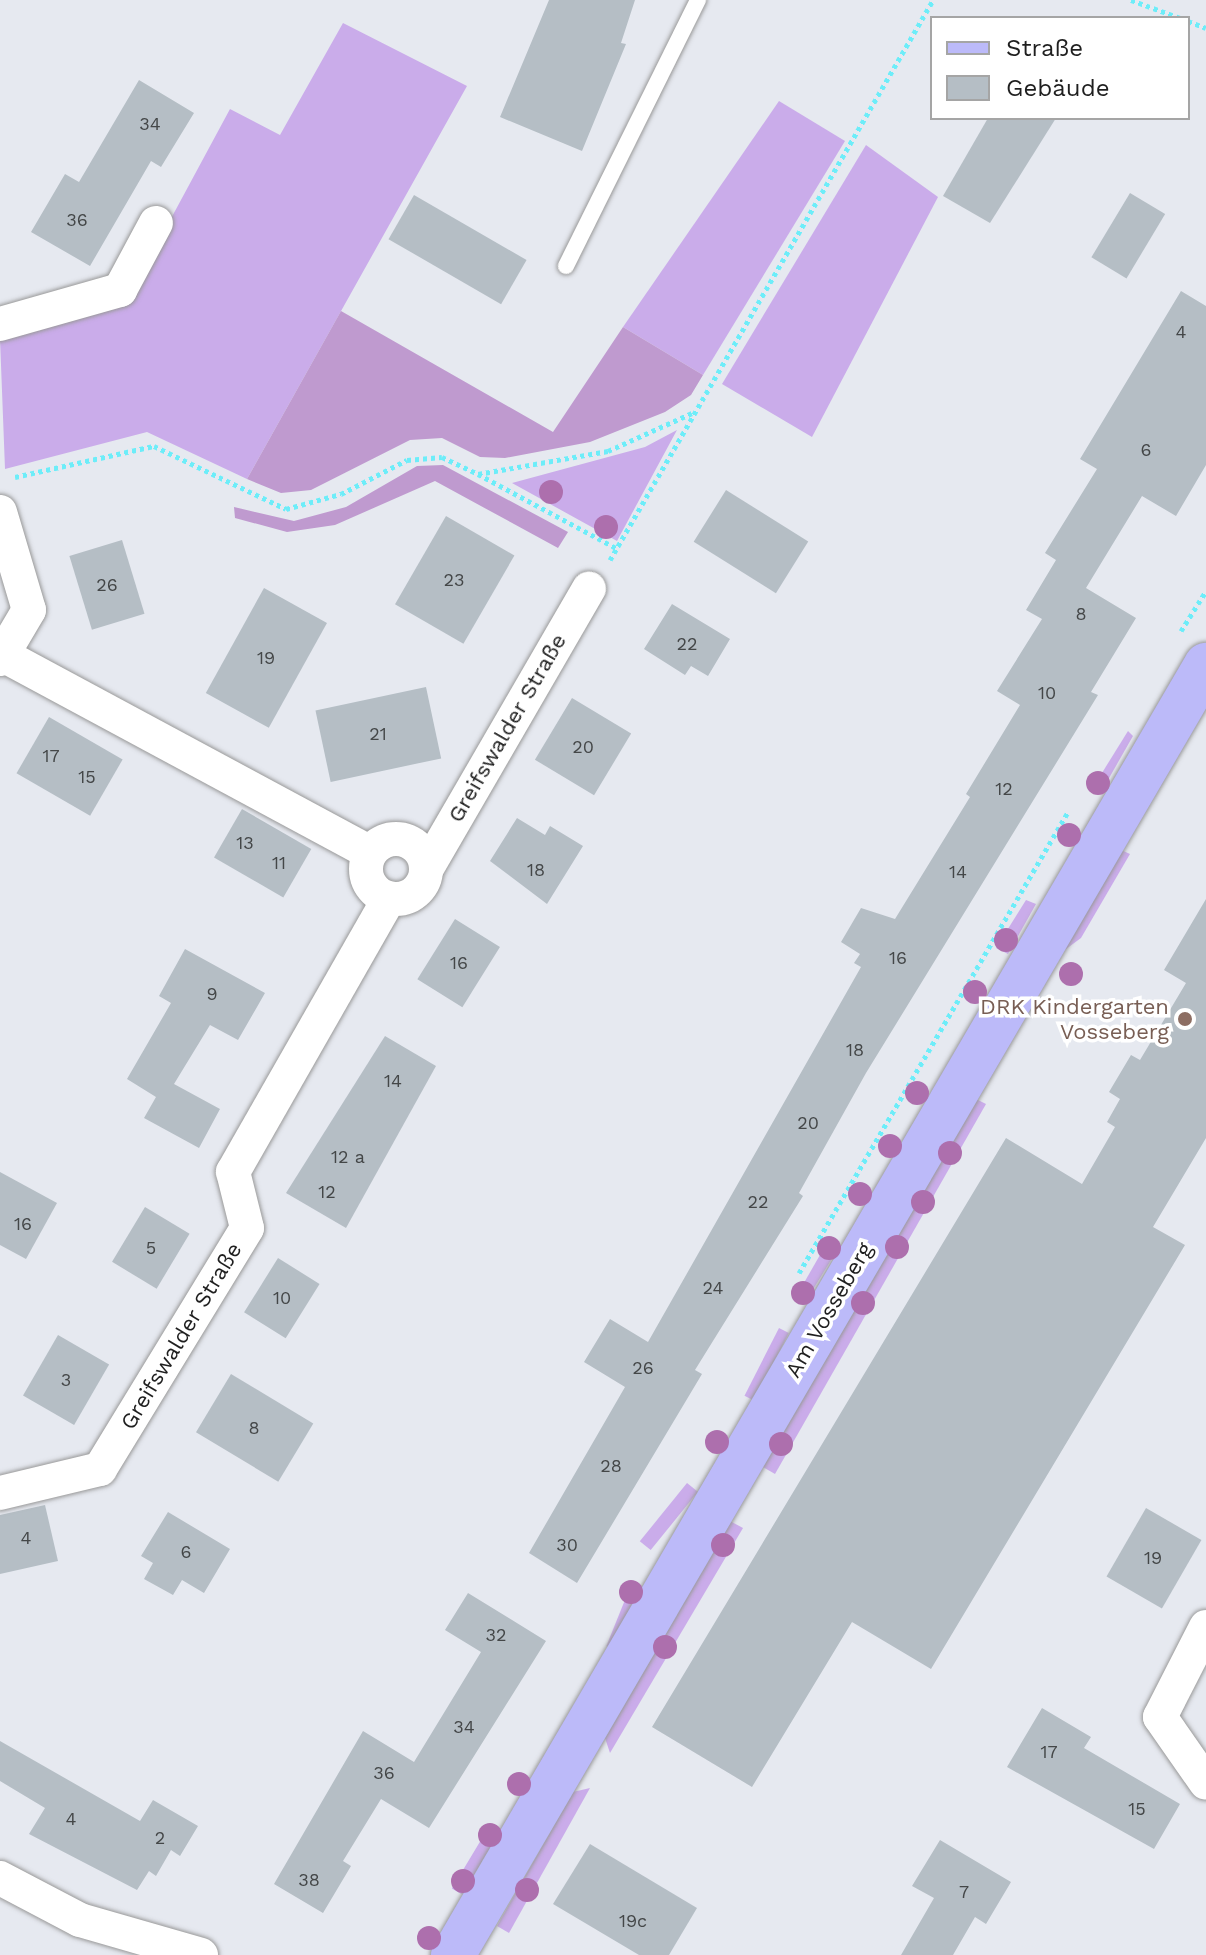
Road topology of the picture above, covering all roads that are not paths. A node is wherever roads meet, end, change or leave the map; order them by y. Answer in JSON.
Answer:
{"nodes":[{"id":1,"x":698,"y":0,"type":"edge"},
{"id":2,"x":156,"y":223,"type":"dead end"},
{"id":3,"x":566,"y":266,"type":"dead end"},
{"id":4,"x":0,"y":324,"type":"edge"},
{"id":5,"x":0,"y":512,"type":"edge"},
{"id":6,"x":589,"y":589,"type":"road end"},
{"id":7,"x":1,"y":657,"type":"edge"},
{"id":8,"x":1206,"y":665,"type":"edge"},
{"id":9,"x":370,"y":853,"type":"junction"},
{"id":10,"x":427,"y":868,"type":"junction"},
{"id":11,"x":389,"y":898,"type":"junction"},
{"id":12,"x":0,"y":1493,"type":"edge"},
{"id":13,"x":1206,"y":1627,"type":"edge"},
{"id":14,"x":1206,"y":1783,"type":"edge"},
{"id":15,"x":0,"y":1878,"type":"edge"},
{"id":16,"x":201,"y":1955,"type":"edge"},
{"id":17,"x":453,"y":1955,"type":"edge"}],
"edges":[{"from":1,"to":3,"type":"lane"},
{"from":2,"to":4,"type":"street"},
{"from":5,"to":7,"type":"street"},
{"from":6,"to":10,"type":"street","name":"Greifswalder Straße"},
{"from":7,"to":9,"type":"street"},
{"from":8,"to":17,"type":"street","name":"Am Vosseberg"},
{"from":9,"to":10,"type":"street"},
{"from":9,"to":11,"type":"street"},
{"from":10,"to":11,"type":"street","name":"Greifswalder Straße"},
{"from":11,"to":12,"type":"street","name":"Greifswalder Straße"},
{"from":13,"to":14,"type":"street"},
{"from":15,"to":16,"type":"street"}]}
